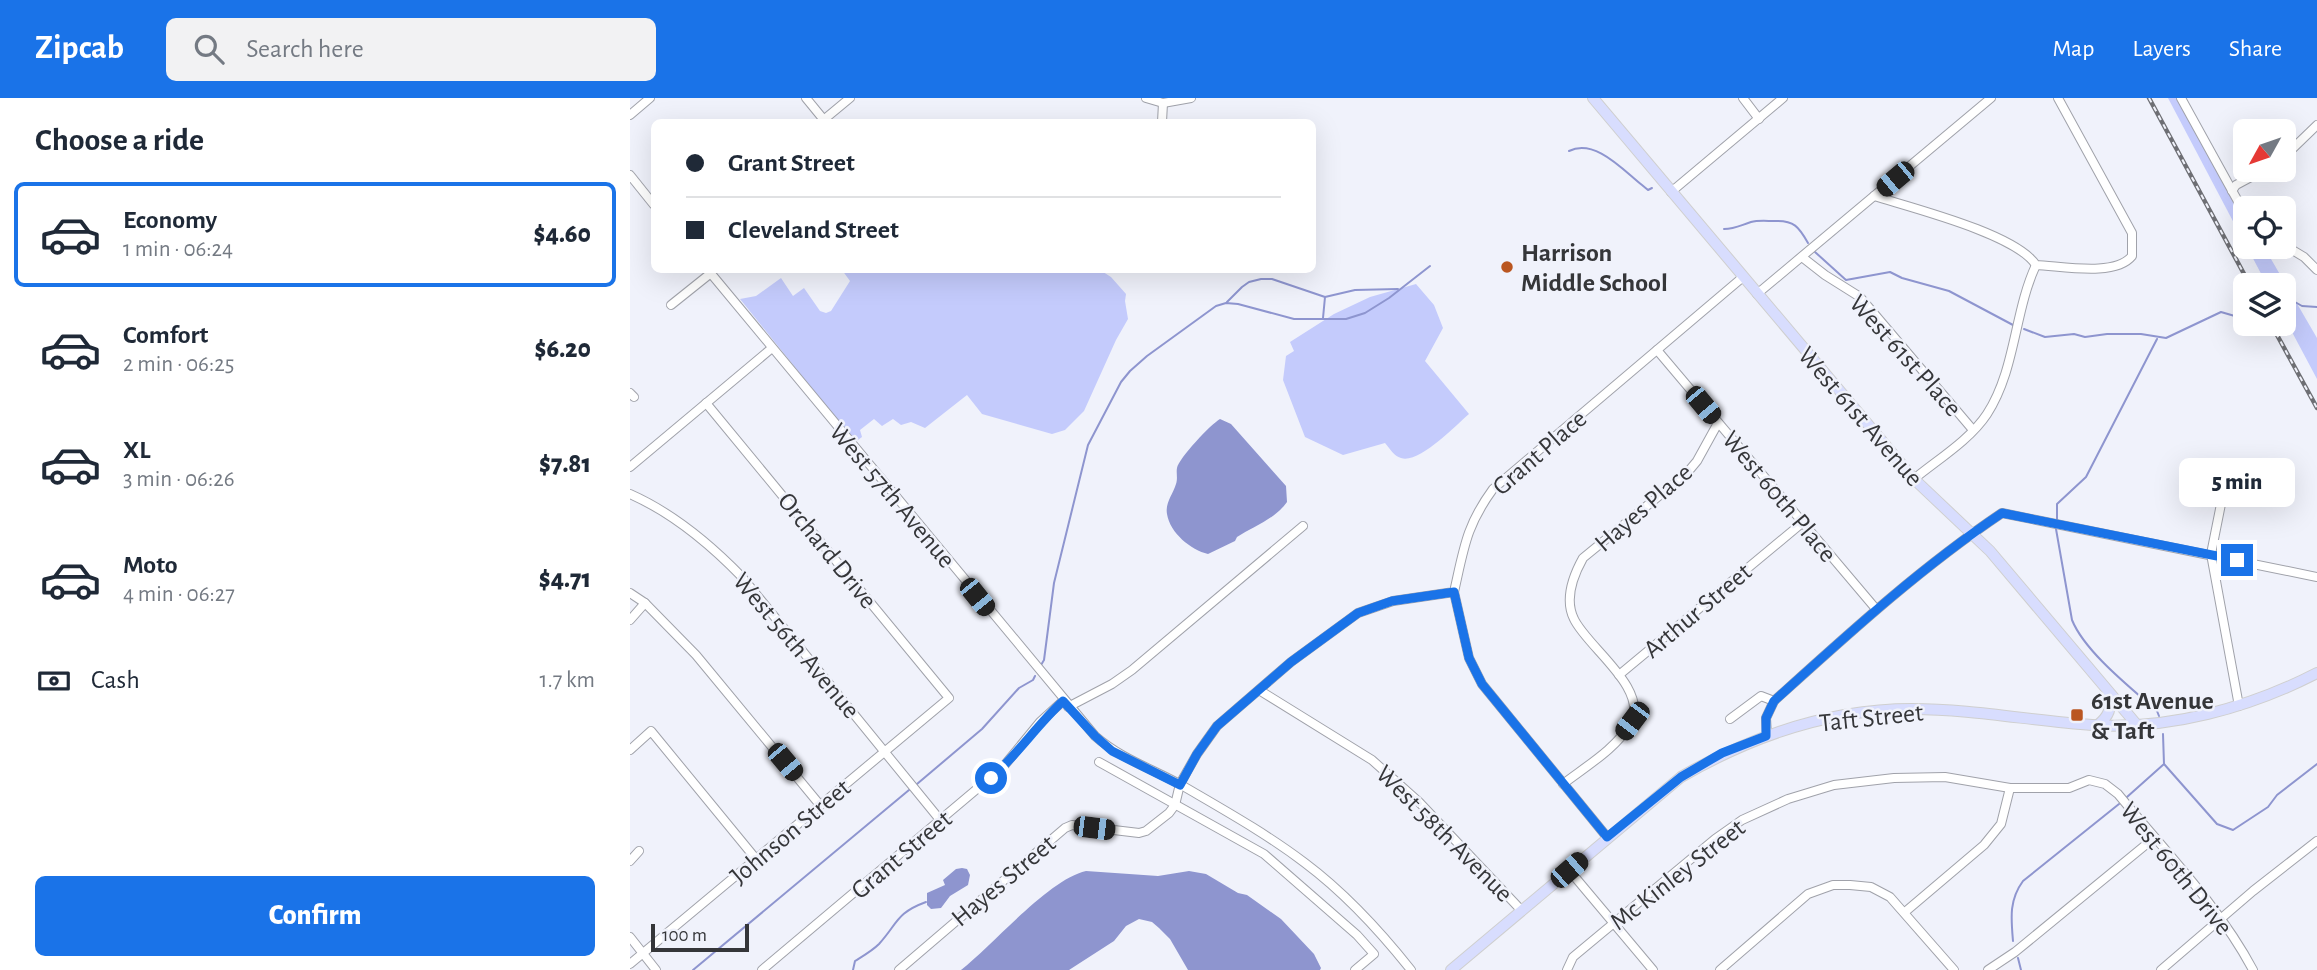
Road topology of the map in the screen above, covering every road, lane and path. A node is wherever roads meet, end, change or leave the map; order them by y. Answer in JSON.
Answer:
{"nodes":[{"id":1,"x":650,"y":98,"type":"edge"},
{"id":2,"x":806,"y":98,"type":"edge"},
{"id":3,"x":850,"y":98,"type":"edge"},
{"id":4,"x":1146,"y":98,"type":"edge"},
{"id":5,"x":1191,"y":98,"type":"edge"},
{"id":6,"x":1593,"y":98,"type":"edge"},
{"id":7,"x":1743,"y":98,"type":"edge"},
{"id":8,"x":1783,"y":98,"type":"edge"},
{"id":9,"x":1991,"y":98,"type":"edge"},
{"id":10,"x":2058,"y":98,"type":"edge"},
{"id":11,"x":2181,"y":98,"type":"edge"},
{"id":12,"x":1163,"y":103,"type":"junction"},
{"id":13,"x":630,"y":115,"type":"edge"},
{"id":14,"x":822,"y":119,"type":"edge"},
{"id":15,"x":825,"y":119,"type":"edge"},
{"id":16,"x":1162,"y":119,"type":"edge"},
{"id":17,"x":1759,"y":119,"type":"junction"},
{"id":18,"x":2317,"y":125,"type":"edge"},
{"id":19,"x":2296,"y":145,"type":"edge"},
{"id":20,"x":630,"y":175,"type":"edge"},
{"id":21,"x":2242,"y":182,"type":"edge"},
{"id":22,"x":2232,"y":191,"type":"junction"},
{"id":23,"x":1671,"y":192,"type":"junction"},
{"id":24,"x":1874,"y":196,"type":"junction"},
{"id":25,"x":2235,"y":196,"type":"edge"},
{"id":26,"x":651,"y":201,"type":"edge"},
{"id":27,"x":2296,"y":252,"type":"edge"},
{"id":28,"x":1802,"y":257,"type":"junction"},
{"id":29,"x":2036,"y":265,"type":"junction"},
{"id":30,"x":2317,"y":270,"type":"edge"},
{"id":31,"x":707,"y":273,"type":"edge"},
{"id":32,"x":711,"y":273,"type":"edge"},
{"id":33,"x":1743,"y":277,"type":"junction"},
{"id":34,"x":1757,"y":294,"type":"junction"},
{"id":35,"x":671,"y":305,"type":"dead end"},
{"id":36,"x":772,"y":348,"type":"junction"},
{"id":37,"x":1657,"y":351,"type":"junction"},
{"id":38,"x":706,"y":403,"type":"junction"},
{"id":39,"x":1718,"y":423,"type":"junction"},
{"id":40,"x":1973,"y":430,"type":"junction"},
{"id":41,"x":630,"y":467,"type":"edge"},
{"id":42,"x":1913,"y":480,"type":"junction"},
{"id":43,"x":630,"y":494,"type":"edge"},
{"id":44,"x":2221,"y":504,"type":"dead end"},
{"id":45,"x":1802,"y":523,"type":"junction"},
{"id":46,"x":1303,"y":526,"type":"dead end"},
{"id":47,"x":1971,"y":533,"type":"junction"},
{"id":48,"x":2210,"y":554,"type":"junction"},
{"id":49,"x":2317,"y":577,"type":"edge"},
{"id":50,"x":1454,"y":592,"type":"junction"},
{"id":51,"x":630,"y":593,"type":"edge"},
{"id":52,"x":645,"y":603,"type":"junction"},
{"id":53,"x":1876,"y":609,"type":"junction"},
{"id":54,"x":630,"y":620,"type":"edge"},
{"id":55,"x":2317,"y":673,"type":"edge"},
{"id":56,"x":1619,"y":675,"type":"junction"},
{"id":57,"x":1259,"y":690,"type":"junction"},
{"id":58,"x":2109,"y":691,"type":"junction"},
{"id":59,"x":949,"y":698,"type":"joint"},
{"id":60,"x":1774,"y":701,"type":"junction"},
{"id":61,"x":1066,"y":704,"type":"junction"},
{"id":62,"x":2239,"y":706,"type":"junction"},
{"id":63,"x":1730,"y":719,"type":"dead end"},
{"id":64,"x":2097,"y":725,"type":"junction"},
{"id":65,"x":2137,"y":725,"type":"junction"},
{"id":66,"x":1766,"y":736,"type":"junction"},
{"id":67,"x":630,"y":750,"type":"edge"},
{"id":68,"x":886,"y":753,"type":"junction"},
{"id":69,"x":1100,"y":762,"type":"dead end"},
{"id":70,"x":2089,"y":780,"type":"joint"},
{"id":71,"x":1563,"y":784,"type":"junction"},
{"id":72,"x":1180,"y":785,"type":"junction"},
{"id":73,"x":2010,"y":788,"type":"junction"},
{"id":74,"x":820,"y":805,"type":"junction"},
{"id":75,"x":1175,"y":805,"type":"junction"},
{"id":76,"x":941,"y":821,"type":"junction"},
{"id":77,"x":1607,"y":837,"type":"junction"},
{"id":78,"x":2154,"y":838,"type":"junction"},
{"id":79,"x":2317,"y":841,"type":"edge"},
{"id":80,"x":639,"y":851,"type":"dead end"},
{"id":81,"x":756,"y":859,"type":"junction"},
{"id":82,"x":630,"y":861,"type":"edge"},
{"id":83,"x":1569,"y":870,"type":"junction"},
{"id":84,"x":1522,"y":911,"type":"junction"},
{"id":85,"x":1905,"y":912,"type":"junction"},
{"id":86,"x":2221,"y":919,"type":"junction"},
{"id":87,"x":1613,"y":922,"type":"junction"},
{"id":88,"x":630,"y":937,"type":"edge"},
{"id":89,"x":643,"y":954,"type":"junction"},
{"id":90,"x":630,"y":964,"type":"edge"},
{"id":91,"x":656,"y":970,"type":"edge"},
{"id":92,"x":762,"y":970,"type":"edge"},
{"id":93,"x":899,"y":970,"type":"edge"},
{"id":94,"x":1355,"y":970,"type":"edge"},
{"id":95,"x":1411,"y":970,"type":"edge"},
{"id":96,"x":1451,"y":970,"type":"edge"},
{"id":97,"x":1567,"y":970,"type":"edge"},
{"id":98,"x":1653,"y":970,"type":"edge"},
{"id":99,"x":1720,"y":970,"type":"edge"},
{"id":100,"x":1954,"y":970,"type":"edge"},
{"id":101,"x":1988,"y":970,"type":"edge"},
{"id":102,"x":2161,"y":970,"type":"edge"},
{"id":103,"x":2253,"y":970,"type":"edge"}],
"edges":[{"from":1,"to":13,"type":"street"},
{"from":2,"to":14,"type":"street"},
{"from":3,"to":15,"type":"street"},
{"from":4,"to":12,"type":"street"},
{"from":5,"to":12,"type":"street"},
{"from":6,"to":23,"type":"main road","name":"West 61st Avenue"},
{"from":7,"to":17,"type":"street"},
{"from":8,"to":17,"type":"street"},
{"from":9,"to":24,"type":"street"},
{"from":10,"to":29,"type":"street"},
{"from":11,"to":22,"type":"street"},
{"from":12,"to":16,"type":"street"},
{"from":17,"to":23,"type":"street"},
{"from":18,"to":19,"type":"street"},
{"from":20,"to":26,"type":"street"},
{"from":21,"to":22,"type":"street"},
{"from":22,"to":25,"type":"street"},
{"from":23,"to":33,"type":"main road","name":"West 61st Avenue"},
{"from":24,"to":28,"type":"street"},
{"from":24,"to":29,"type":"street"},
{"from":27,"to":30,"type":"street"},
{"from":28,"to":34,"type":"street"},
{"from":28,"to":40,"type":"street","name":"West 61st Place"},
{"from":29,"to":40,"type":"street"},
{"from":31,"to":35,"type":"street"},
{"from":32,"to":36,"type":"street","name":"West 57th Avenue"},
{"from":33,"to":34,"type":"main road","name":"West 61st Avenue"},
{"from":33,"to":37,"type":"street","name":"Grant Place"},
{"from":34,"to":42,"type":"main road","name":"West 61st Avenue"},
{"from":36,"to":38,"type":"street"},
{"from":36,"to":61,"type":"street","name":"West 57th Avenue"},
{"from":37,"to":39,"type":"street","name":"West 60th Place"},
{"from":37,"to":50,"type":"street","name":"Grant Place"},
{"from":38,"to":41,"type":"street"},
{"from":38,"to":59,"type":"street","name":"Orchard Drive"},
{"from":39,"to":45,"type":"street","name":"West 60th Place"},
{"from":39,"to":56,"type":"street","name":"Hayes Place"},
{"from":40,"to":42,"type":"street"},
{"from":42,"to":47,"type":"main road","name":"West 61st Avenue"},
{"from":43,"to":68,"type":"street","name":"West 56th Avenue"},
{"from":44,"to":48,"type":"street"},
{"from":45,"to":53,"type":"street","name":"West 60th Place"},
{"from":45,"to":56,"type":"street","name":"Arthur Street"},
{"from":46,"to":61,"type":"street","name":"Grant Street"},
{"from":47,"to":48,"type":"street"},
{"from":47,"to":53,"type":"street"},
{"from":47,"to":58,"type":"main road","name":"West 61st Avenue"},
{"from":48,"to":49,"type":"street"},
{"from":48,"to":62,"type":"street"},
{"from":50,"to":57,"type":"street"},
{"from":50,"to":71,"type":"street"},
{"from":51,"to":52,"type":"street"},
{"from":52,"to":54,"type":"street"},
{"from":52,"to":74,"type":"street"},
{"from":53,"to":60,"type":"street"},
{"from":55,"to":62,"type":"main road","name":"Taft Street"},
{"from":56,"to":71,"type":"street","name":"Arthur Street"},
{"from":57,"to":72,"type":"street"},
{"from":57,"to":84,"type":"street","name":"West 58th Avenue"},
{"from":58,"to":64,"type":"main road"},
{"from":58,"to":65,"type":"main road","name":"West 61st Avenue"},
{"from":59,"to":68,"type":"street","name":"Johnson Street"},
{"from":60,"to":63,"type":"street"},
{"from":60,"to":66,"type":"street"},
{"from":61,"to":72,"type":"street","name":"West 57th Avenue"},
{"from":61,"to":76,"type":"street","name":"Grant Street"},
{"from":62,"to":65,"type":"main road","name":"Taft Street"},
{"from":64,"to":65,"type":"main road","name":"Taft Street"},
{"from":64,"to":66,"type":"main road","name":"Taft Street"},
{"from":66,"to":77,"type":"main road","name":"Taft Street"},
{"from":67,"to":81,"type":"street"},
{"from":68,"to":74,"type":"street","name":"Johnson Street"},
{"from":68,"to":76,"type":"street","name":"West 56th Avenue"},
{"from":69,"to":75,"type":"street"},
{"from":70,"to":73,"type":"street","name":"Mc Kinley Street"},
{"from":70,"to":78,"type":"street","name":"West 60th Drive"},
{"from":71,"to":77,"type":"street"},
{"from":72,"to":75,"type":"street"},
{"from":72,"to":95,"type":"street","name":"West 57th Avenue"},
{"from":73,"to":85,"type":"street"},
{"from":73,"to":87,"type":"street","name":"Mc Kinley Street"},
{"from":74,"to":81,"type":"street","name":"Johnson Street"},
{"from":75,"to":93,"type":"street","name":"Hayes Street"},
{"from":75,"to":94,"type":"street"},
{"from":76,"to":92,"type":"street","name":"Grant Street"},
{"from":77,"to":83,"type":"main road","name":"Taft Street"},
{"from":78,"to":86,"type":"street","name":"West 60th Drive"},
{"from":78,"to":101,"type":"street"},
{"from":79,"to":86,"type":"street"},
{"from":80,"to":82,"type":"street"},
{"from":81,"to":89,"type":"street","name":"Johnson Street"},
{"from":83,"to":84,"type":"main road","name":"Taft Street"},
{"from":83,"to":87,"type":"street"},
{"from":84,"to":96,"type":"main road","name":"Taft Street"},
{"from":85,"to":99,"type":"street"},
{"from":85,"to":100,"type":"street"},
{"from":86,"to":102,"type":"street"},
{"from":86,"to":103,"type":"street","name":"West 60th Drive"},
{"from":87,"to":97,"type":"street","name":"Mc Kinley Street"},
{"from":87,"to":98,"type":"street"},
{"from":88,"to":89,"type":"street"},
{"from":89,"to":90,"type":"street","name":"Johnson Street"},
{"from":89,"to":91,"type":"street"}]}
